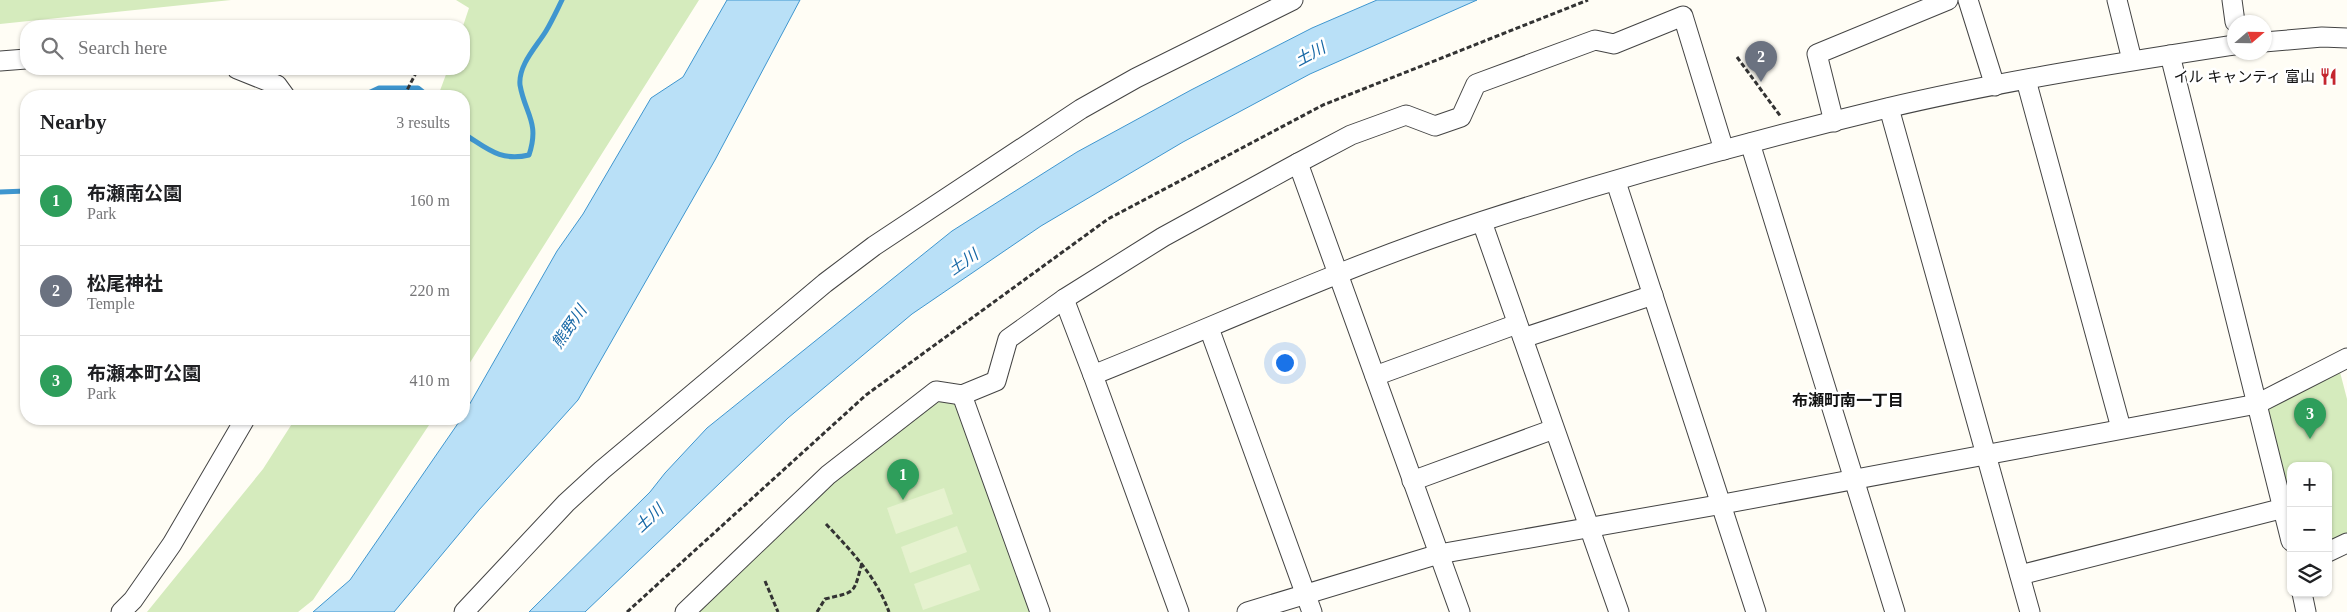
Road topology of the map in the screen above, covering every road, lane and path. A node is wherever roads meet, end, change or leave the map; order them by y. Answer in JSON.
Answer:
{"nodes":[{"id":1,"x":1293,"y":0,"type":"edge"},
{"id":2,"x":1948,"y":0,"type":"edge"},
{"id":3,"x":1968,"y":0,"type":"edge"},
{"id":4,"x":2117,"y":0,"type":"edge"},
{"id":5,"x":2232,"y":0,"type":"edge"},
{"id":6,"x":2234,"y":15,"type":"edge"},
{"id":7,"x":2347,"y":38,"type":"edge"},
{"id":8,"x":2272,"y":41,"type":"edge"},
{"id":9,"x":2227,"y":46,"type":"edge"},
{"id":10,"x":2170,"y":55,"type":"junction"},
{"id":11,"x":1737,"y":57,"type":"dead end"},
{"id":12,"x":20,"y":60,"type":"edge"},
{"id":13,"x":2132,"y":60,"type":"junction"},
{"id":14,"x":0,"y":61,"type":"edge"},
{"id":15,"x":252,"y":75,"type":"edge"},
{"id":16,"x":415,"y":75,"type":"edge"},
{"id":17,"x":2026,"y":80,"type":"junction"},
{"id":18,"x":1995,"y":86,"type":"junction"},
{"id":19,"x":281,"y":90,"type":"edge"},
{"id":20,"x":407,"y":90,"type":"edge"},
{"id":21,"x":1889,"y":108,"type":"junction"},
{"id":22,"x":1834,"y":122,"type":"junction"},
{"id":23,"x":1793,"y":132,"type":"junction"},
{"id":24,"x":1750,"y":143,"type":"junction"},
{"id":25,"x":1724,"y":150,"type":"junction"},
{"id":26,"x":1298,"y":163,"type":"junction"},
{"id":27,"x":1616,"y":182,"type":"junction"},
{"id":28,"x":1482,"y":222,"type":"junction"},
{"id":29,"x":1338,"y":274,"type":"junction"},
{"id":30,"x":1653,"y":295,"type":"junction"},
{"id":31,"x":1064,"y":299,"type":"junction"},
{"id":32,"x":1209,"y":328,"type":"junction"},
{"id":33,"x":1520,"y":331,"type":"junction"},
{"id":34,"x":2347,"y":358,"type":"edge"},
{"id":35,"x":1093,"y":375,"type":"junction"},
{"id":36,"x":1374,"y":376,"type":"junction"},
{"id":37,"x":962,"y":395,"type":"junction"},
{"id":38,"x":2258,"y":404,"type":"junction"},
{"id":39,"x":241,"y":425,"type":"edge"},
{"id":40,"x":2120,"y":428,"type":"junction"},
{"id":41,"x":1554,"y":429,"type":"junction"},
{"id":42,"x":1987,"y":455,"type":"junction"},
{"id":43,"x":1854,"y":479,"type":"junction"},
{"id":44,"x":1412,"y":481,"type":"junction"},
{"id":45,"x":1723,"y":504,"type":"junction"},
{"id":46,"x":2284,"y":508,"type":"junction"},
{"id":47,"x":2287,"y":522,"type":"edge"},
{"id":48,"x":826,"y":524,"type":"dead end"},
{"id":49,"x":1589,"y":527,"type":"junction"},
{"id":50,"x":2347,"y":543,"type":"edge"},
{"id":51,"x":2332,"y":550,"type":"edge"},
{"id":52,"x":1439,"y":554,"type":"junction"},
{"id":53,"x":862,"y":563,"type":"junction"},
{"id":54,"x":2020,"y":575,"type":"junction"},
{"id":55,"x":766,"y":581,"type":"dead end"},
{"id":56,"x":2303,"y":597,"type":"edge"},
{"id":57,"x":1309,"y":604,"type":"edge"},
{"id":58,"x":121,"y":612,"type":"edge"},
{"id":59,"x":464,"y":612,"type":"edge"},
{"id":60,"x":685,"y":612,"type":"edge"},
{"id":61,"x":778,"y":612,"type":"edge"},
{"id":62,"x":817,"y":612,"type":"edge"},
{"id":63,"x":889,"y":612,"type":"edge"},
{"id":64,"x":1040,"y":612,"type":"edge"},
{"id":65,"x":1179,"y":612,"type":"edge"},
{"id":66,"x":1247,"y":612,"type":"edge"},
{"id":67,"x":1460,"y":612,"type":"edge"},
{"id":68,"x":1619,"y":612,"type":"edge"},
{"id":69,"x":1756,"y":612,"type":"edge"},
{"id":70,"x":1895,"y":612,"type":"edge"},
{"id":71,"x":2030,"y":612,"type":"edge"},
{"id":72,"x":2306,"y":612,"type":"edge"}],
"edges":[{"from":1,"to":59,"type":"street"},
{"from":2,"to":22,"type":"street"},
{"from":3,"to":18,"type":"street"},
{"from":4,"to":13,"type":"street"},
{"from":5,"to":6,"type":"street"},
{"from":7,"to":8,"type":"street"},
{"from":9,"to":10,"type":"street"},
{"from":10,"to":13,"type":"street"},
{"from":10,"to":38,"type":"street"},
{"from":11,"to":23,"type":"path"},
{"from":12,"to":14,"type":"street"},
{"from":13,"to":17,"type":"street"},
{"from":15,"to":19,"type":"street"},
{"from":16,"to":20,"type":"path"},
{"from":17,"to":18,"type":"street"},
{"from":17,"to":40,"type":"street"},
{"from":18,"to":21,"type":"street"},
{"from":21,"to":22,"type":"street"},
{"from":21,"to":42,"type":"street"},
{"from":22,"to":23,"type":"street"},
{"from":23,"to":24,"type":"street"},
{"from":24,"to":25,"type":"street"},
{"from":24,"to":43,"type":"street"},
{"from":25,"to":26,"type":"street"},
{"from":25,"to":27,"type":"street"},
{"from":26,"to":29,"type":"street"},
{"from":26,"to":31,"type":"street"},
{"from":27,"to":28,"type":"street"},
{"from":27,"to":30,"type":"street"},
{"from":28,"to":29,"type":"street"},
{"from":28,"to":33,"type":"street"},
{"from":29,"to":32,"type":"street"},
{"from":29,"to":36,"type":"street"},
{"from":30,"to":33,"type":"street"},
{"from":30,"to":45,"type":"street"},
{"from":31,"to":35,"type":"street"},
{"from":31,"to":37,"type":"street"},
{"from":32,"to":35,"type":"street"},
{"from":32,"to":57,"type":"street"},
{"from":33,"to":36,"type":"street"},
{"from":33,"to":41,"type":"street"},
{"from":34,"to":38,"type":"street"},
{"from":35,"to":65,"type":"street"},
{"from":36,"to":44,"type":"street"},
{"from":37,"to":60,"type":"street"},
{"from":37,"to":64,"type":"street"},
{"from":38,"to":40,"type":"street"},
{"from":38,"to":46,"type":"street"},
{"from":39,"to":58,"type":"street"},
{"from":40,"to":42,"type":"street"},
{"from":41,"to":44,"type":"street"},
{"from":41,"to":49,"type":"street"},
{"from":42,"to":43,"type":"street"},
{"from":42,"to":54,"type":"street"},
{"from":43,"to":45,"type":"street"},
{"from":43,"to":70,"type":"street"},
{"from":44,"to":52,"type":"street"},
{"from":45,"to":49,"type":"street"},
{"from":45,"to":69,"type":"street"},
{"from":46,"to":47,"type":"street"},
{"from":46,"to":54,"type":"street"},
{"from":48,"to":53,"type":"path"},
{"from":49,"to":52,"type":"street"},
{"from":49,"to":68,"type":"street"},
{"from":50,"to":51,"type":"street"},
{"from":52,"to":57,"type":"street"},
{"from":52,"to":67,"type":"street"},
{"from":53,"to":62,"type":"path"},
{"from":53,"to":63,"type":"path"},
{"from":54,"to":71,"type":"street"},
{"from":55,"to":61,"type":"path"},
{"from":56,"to":72,"type":"street"},
{"from":57,"to":66,"type":"street"}]}
